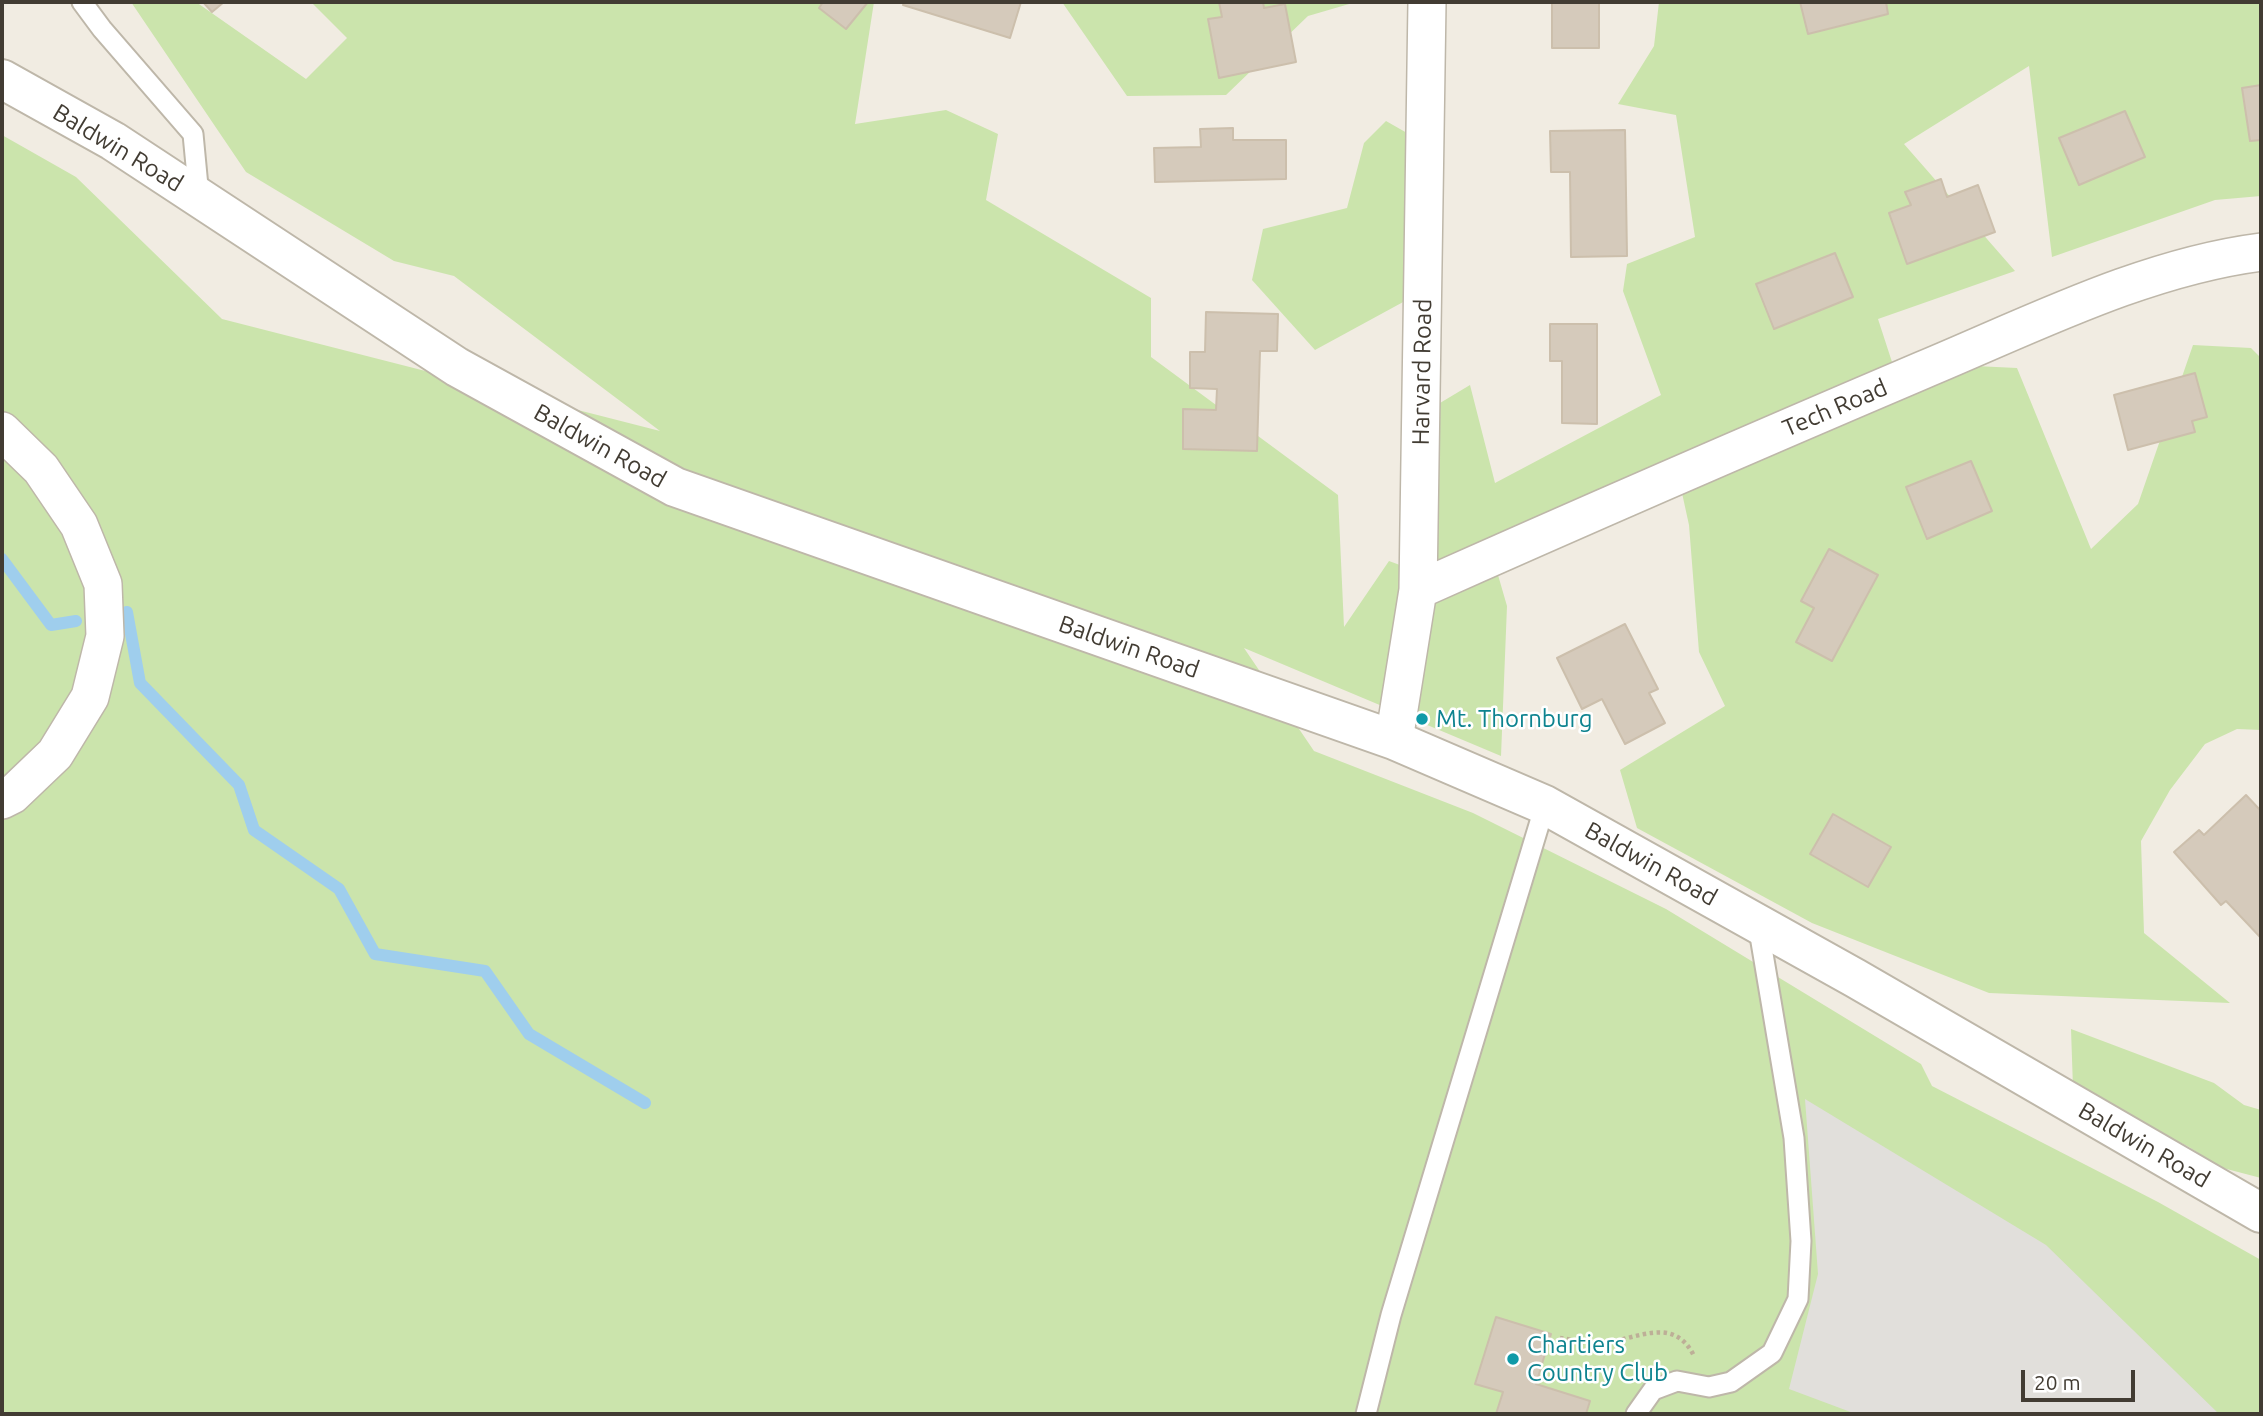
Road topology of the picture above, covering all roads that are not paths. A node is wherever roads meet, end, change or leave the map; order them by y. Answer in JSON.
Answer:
{"nodes":[{"id":1,"x":82,"y":2,"type":"edge"},
{"id":2,"x":1427,"y":2,"type":"edge"},
{"id":3,"x":2,"y":79,"type":"edge"},
{"id":4,"x":199,"y":198,"type":"junction"},
{"id":5,"x":2261,"y":252,"type":"edge"},
{"id":6,"x":2,"y":431,"type":"edge"},
{"id":7,"x":1418,"y":590,"type":"junction"},
{"id":8,"x":1394,"y":740,"type":"junction"},
{"id":9,"x":2,"y":800,"type":"edge"},
{"id":10,"x":1545,"y":805,"type":"junction"},
{"id":11,"x":1758,"y":924,"type":"junction"},
{"id":12,"x":2261,"y":1213,"type":"edge"},
{"id":13,"x":1366,"y":1414,"type":"edge"},
{"id":14,"x":1636,"y":1414,"type":"edge"}],
"edges":[{"from":1,"to":4,"type":"lane"},
{"from":2,"to":7,"type":"street","name":"Harvard Road"},
{"from":3,"to":4,"type":"street","name":"Baldwin Road"},
{"from":4,"to":8,"type":"street","name":"Baldwin Road"},
{"from":5,"to":7,"type":"street","name":"Tech Road"},
{"from":6,"to":9,"type":"street"},
{"from":7,"to":8,"type":"street","name":"Harvard Road"},
{"from":8,"to":10,"type":"street","name":"Baldwin Road"},
{"from":10,"to":11,"type":"street","name":"Baldwin Road"},
{"from":10,"to":13,"type":"lane"},
{"from":11,"to":12,"type":"street","name":"Baldwin Road"},
{"from":11,"to":14,"type":"lane"}]}
